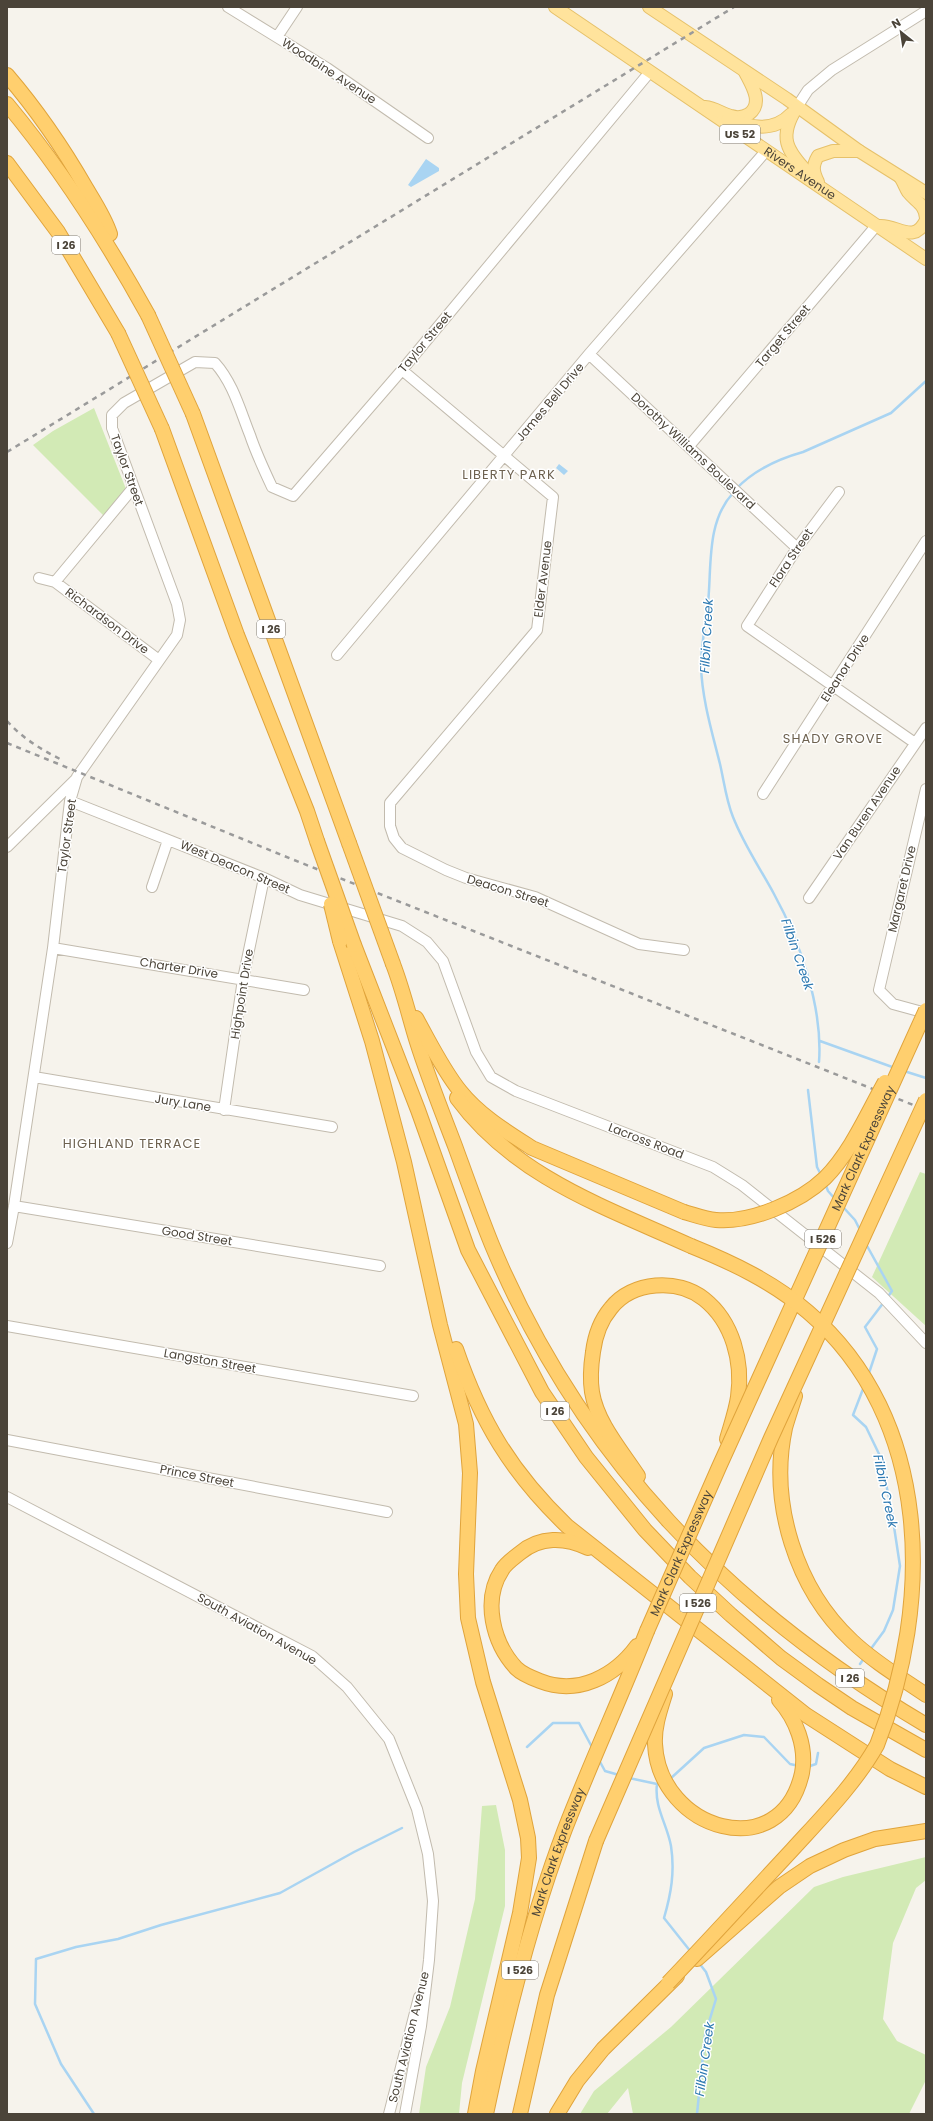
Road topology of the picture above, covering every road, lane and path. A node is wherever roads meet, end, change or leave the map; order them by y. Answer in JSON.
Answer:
{"nodes":[{"id":1,"x":228,"y":7,"type":"edge"},
{"id":2,"x":297,"y":7,"type":"edge"},
{"id":3,"x":649,"y":7,"type":"edge"},
{"id":4,"x":562,"y":9,"type":"edge"},
{"id":5,"x":926,"y":11,"type":"edge"},
{"id":6,"x":277,"y":37,"type":"junction"},
{"id":7,"x":744,"y":71,"type":"junction"},
{"id":8,"x":649,"y":72,"type":"junction"},
{"id":9,"x":7,"y":75,"type":"edge"},
{"id":10,"x":7,"y":104,"type":"edge"},
{"id":11,"x":698,"y":106,"type":"junction"},
{"id":12,"x":797,"y":107,"type":"junction"},
{"id":13,"x":717,"y":118,"type":"junction"},
{"id":14,"x":428,"y":138,"type":"dead end"},
{"id":15,"x":766,"y":151,"type":"junction"},
{"id":16,"x":859,"y":152,"type":"junction"},
{"id":17,"x":7,"y":163,"type":"edge"},
{"id":18,"x":7,"y":166,"type":"edge"},
{"id":19,"x":900,"y":177,"type":"junction"},
{"id":20,"x":26,"y":187,"type":"junction"},
{"id":21,"x":822,"y":188,"type":"junction"},
{"id":22,"x":926,"y":193,"type":"edge"},
{"id":23,"x":926,"y":219,"type":"edge"},
{"id":24,"x":876,"y":226,"type":"junction"},
{"id":25,"x":926,"y":259,"type":"edge"},
{"id":26,"x":120,"y":263,"type":"junction"},
{"id":27,"x":589,"y":354,"type":"junction"},
{"id":28,"x":402,"y":370,"type":"junction"},
{"id":29,"x":689,"y":446,"type":"junction"},
{"id":30,"x":503,"y":457,"type":"junction"},
{"id":31,"x":133,"y":488,"type":"junction"},
{"id":32,"x":839,"y":492,"type":"dead end"},
{"id":33,"x":926,"y":541,"type":"edge"},
{"id":34,"x":796,"y":548,"type":"junction"},
{"id":35,"x":39,"y":578,"type":"dead end"},
{"id":36,"x":55,"y":582,"type":"junction"},
{"id":37,"x":337,"y":655,"type":"dead end"},
{"id":38,"x":159,"y":660,"type":"junction"},
{"id":39,"x":833,"y":686,"type":"junction"},
{"id":40,"x":926,"y":728,"type":"edge"},
{"id":41,"x":915,"y":743,"type":"junction"},
{"id":42,"x":77,"y":777,"type":"junction"},
{"id":43,"x":926,"y":789,"type":"edge"},
{"id":44,"x":763,"y":794,"type":"dead end"},
{"id":45,"x":70,"y":801,"type":"junction"},
{"id":46,"x":390,"y":804,"type":"joint"},
{"id":47,"x":168,"y":840,"type":"junction"},
{"id":48,"x":317,"y":841,"type":"junction"},
{"id":49,"x":7,"y":847,"type":"edge"},
{"id":50,"x":264,"y":878,"type":"junction"},
{"id":51,"x":152,"y":887,"type":"dead end"},
{"id":52,"x":809,"y":898,"type":"dead end"},
{"id":53,"x":402,"y":926,"type":"joint"},
{"id":54,"x":53,"y":948,"type":"junction"},
{"id":55,"x":684,"y":950,"type":"dead end"},
{"id":56,"x":243,"y":979,"type":"junction"},
{"id":57,"x":304,"y":990,"type":"dead end"},
{"id":58,"x":406,"y":999,"type":"junction"},
{"id":59,"x":926,"y":1011,"type":"edge"},
{"id":60,"x":424,"y":1032,"type":"junction"},
{"id":61,"x":34,"y":1077,"type":"junction"},
{"id":62,"x":926,"y":1100,"type":"edge"},
{"id":63,"x":224,"y":1110,"type":"junction"},
{"id":64,"x":332,"y":1127,"type":"dead end"},
{"id":65,"x":14,"y":1206,"type":"junction"},
{"id":66,"x":7,"y":1242,"type":"edge"},
{"id":67,"x":380,"y":1266,"type":"dead end"},
{"id":68,"x":430,"y":1277,"type":"junction"},
{"id":69,"x":7,"y":1326,"type":"edge"},
{"id":70,"x":926,"y":1343,"type":"edge"},
{"id":71,"x":805,"y":1367,"type":"junction"},
{"id":72,"x":413,"y":1396,"type":"dead end"},
{"id":73,"x":7,"y":1440,"type":"edge"},
{"id":74,"x":719,"y":1467,"type":"junction"},
{"id":75,"x":7,"y":1497,"type":"edge"},
{"id":76,"x":387,"y":1512,"type":"dead end"},
{"id":77,"x":665,"y":1519,"type":"junction"},
{"id":78,"x":614,"y":1564,"type":"junction"},
{"id":79,"x":648,"y":1631,"type":"junction"},
{"id":80,"x":680,"y":1643,"type":"junction"},
{"id":81,"x":764,"y":1681,"type":"junction"},
{"id":82,"x":926,"y":1694,"type":"edge"},
{"id":83,"x":926,"y":1725,"type":"edge"},
{"id":84,"x":926,"y":1750,"type":"edge"},
{"id":85,"x":926,"y":1788,"type":"edge"},
{"id":86,"x":926,"y":1831,"type":"edge"},
{"id":87,"x":429,"y":1960,"type":"junction"},
{"id":88,"x":668,"y":1983,"type":"junction"},
{"id":89,"x":389,"y":2114,"type":"edge"},
{"id":90,"x":405,"y":2114,"type":"edge"},
{"id":91,"x":476,"y":2114,"type":"edge"},
{"id":92,"x":486,"y":2114,"type":"edge"},
{"id":93,"x":520,"y":2114,"type":"edge"},
{"id":94,"x":557,"y":2114,"type":"edge"}],
"edges":[{"from":1,"to":6,"type":"street","name":"Woodbine Avenue"},
{"from":2,"to":6,"type":"street"},
{"from":3,"to":7,"type":"main road"},
{"from":4,"to":8,"type":"main road","name":"Rivers Avenue","number":"US 52"},
{"from":5,"to":12,"type":"street"},
{"from":6,"to":14,"type":"street","name":"Woodbine Avenue"},
{"from":7,"to":11,"type":"main road"},
{"from":7,"to":12,"type":"main road"},
{"from":8,"to":11,"type":"main road","name":"Rivers Avenue","number":"US 52"},
{"from":8,"to":28,"type":"street","name":"Taylor Street"},
{"from":9,"to":26,"type":"highway"},
{"from":10,"to":26,"type":"highway","number":"I 26"},
{"from":11,"to":13,"type":"main road","name":"Rivers Avenue","number":"US 52"},
{"from":12,"to":13,"type":"main road"},
{"from":12,"to":16,"type":"main road"},
{"from":12,"to":21,"type":"main road"},
{"from":13,"to":15,"type":"main road","name":"Rivers Avenue","number":"US 52"},
{"from":15,"to":21,"type":"main road","name":"Rivers Avenue","number":"US 52"},
{"from":15,"to":27,"type":"street","name":"James Bell Drive"},
{"from":16,"to":19,"type":"main road"},
{"from":16,"to":21,"type":"main road"},
{"from":17,"to":20,"type":"highway","number":"I 26"},
{"from":18,"to":20,"type":"highway"},
{"from":19,"to":22,"type":"main road"},
{"from":19,"to":23,"type":"main road"},
{"from":20,"to":48,"type":"highway","number":"I 26","bridge":true},
{"from":21,"to":24,"type":"main road","name":"Rivers Avenue","number":"US 52"},
{"from":23,"to":24,"type":"main road"},
{"from":24,"to":25,"type":"main road","name":"Rivers Avenue","number":"US 52"},
{"from":24,"to":29,"type":"street","name":"Target Street"},
{"from":26,"to":58,"type":"highway","number":"I 26","bridge":true},
{"from":27,"to":29,"type":"street","name":"Dorothy Williams Boulevard"},
{"from":27,"to":30,"type":"street","name":"James Bell Drive"},
{"from":28,"to":30,"type":"street","name":"Elder Avenue"},
{"from":28,"to":31,"type":"street","name":"Taylor Street"},
{"from":29,"to":34,"type":"street","name":"Dorothy Williams Boulevard"},
{"from":30,"to":37,"type":"street","name":"James Bell Drive"},
{"from":30,"to":46,"type":"street","name":"Elder Avenue"},
{"from":31,"to":36,"type":"street","name":"Richardson Drive"},
{"from":31,"to":38,"type":"street","name":"Taylor Street"},
{"from":32,"to":34,"type":"street","name":"Flora Street"},
{"from":33,"to":39,"type":"street","name":"Eleanor Drive"},
{"from":34,"to":39,"type":"street","name":"Flora Street"},
{"from":35,"to":36,"type":"street","name":"Richardson Drive"},
{"from":36,"to":38,"type":"street","name":"Richardson Drive"},
{"from":38,"to":42,"type":"street","name":"Taylor Street"},
{"from":39,"to":41,"type":"street"},
{"from":39,"to":44,"type":"street","name":"Eleanor Drive"},
{"from":40,"to":41,"type":"street","name":"Van Buren Avenue"},
{"from":41,"to":52,"type":"street","name":"Van Buren Avenue"},
{"from":42,"to":45,"type":"street","name":"Taylor Street"},
{"from":42,"to":49,"type":"street"},
{"from":43,"to":59,"type":"street","name":"Margaret Drive"},
{"from":45,"to":47,"type":"street","name":"West Deacon Street"},
{"from":45,"to":54,"type":"street","name":"Taylor Street"},
{"from":46,"to":55,"type":"street","name":"Deacon Street"},
{"from":47,"to":50,"type":"street","name":"West Deacon Street"},
{"from":47,"to":51,"type":"street"},
{"from":48,"to":68,"type":"highway","bridge":true},
{"from":48,"to":84,"type":"highway","number":"I 26","bridge":true},
{"from":50,"to":53,"type":"street","name":"West Deacon Street"},
{"from":50,"to":56,"type":"street","name":"Highpoint Drive"},
{"from":53,"to":70,"type":"street","name":"Lacross Road"},
{"from":54,"to":56,"type":"street","name":"Charter Drive"},
{"from":54,"to":61,"type":"street","name":"Taylor Street"},
{"from":56,"to":57,"type":"street","name":"Charter Drive"},
{"from":56,"to":63,"type":"street","name":"Highpoint Drive"},
{"from":58,"to":60,"type":"highway"},
{"from":58,"to":77,"type":"highway","number":"I 26"},
{"from":59,"to":60,"type":"highway","bridge":true},
{"from":59,"to":74,"type":"highway","name":"Mark Clark Expressway","number":"I 526","bridge":true},
{"from":60,"to":88,"type":"highway","bridge":true},
{"from":61,"to":63,"type":"street","name":"Jury Lane"},
{"from":61,"to":65,"type":"street","name":"Taylor Street"},
{"from":62,"to":71,"type":"highway","number":"I 526","bridge":true},
{"from":63,"to":64,"type":"street","name":"Jury Lane"},
{"from":65,"to":66,"type":"street","name":"Taylor Street"},
{"from":65,"to":67,"type":"street","name":"Good Street"},
{"from":68,"to":78,"type":"highway"},
{"from":68,"to":91,"type":"highway"},
{"from":69,"to":72,"type":"street","name":"Langston Street"},
{"from":71,"to":80,"type":"highway","number":"I 526","bridge":true},
{"from":71,"to":82,"type":"highway","bridge":true},
{"from":73,"to":76,"type":"street","name":"Prince Street"},
{"from":74,"to":77,"type":"highway","bridge":true},
{"from":74,"to":79,"type":"highway","name":"Mark Clark Expressway","number":"I 526","bridge":true},
{"from":75,"to":87,"type":"street","name":"South Aviation Avenue"},
{"from":77,"to":83,"type":"highway","number":"I 26"},
{"from":78,"to":79,"type":"highway"},
{"from":78,"to":81,"type":"highway"},
{"from":79,"to":92,"type":"highway","name":"Mark Clark Expressway","number":"I 526"},
{"from":80,"to":81,"type":"highway","bridge":true},
{"from":80,"to":93,"type":"highway","number":"I 526","bridge":true},
{"from":81,"to":85,"type":"highway"},
{"from":86,"to":88,"type":"highway","bridge":true},
{"from":87,"to":89,"type":"street","name":"South Aviation Avenue"},
{"from":87,"to":90,"type":"street","name":"South Aviation Avenue"},
{"from":88,"to":94,"type":"highway"}]}
